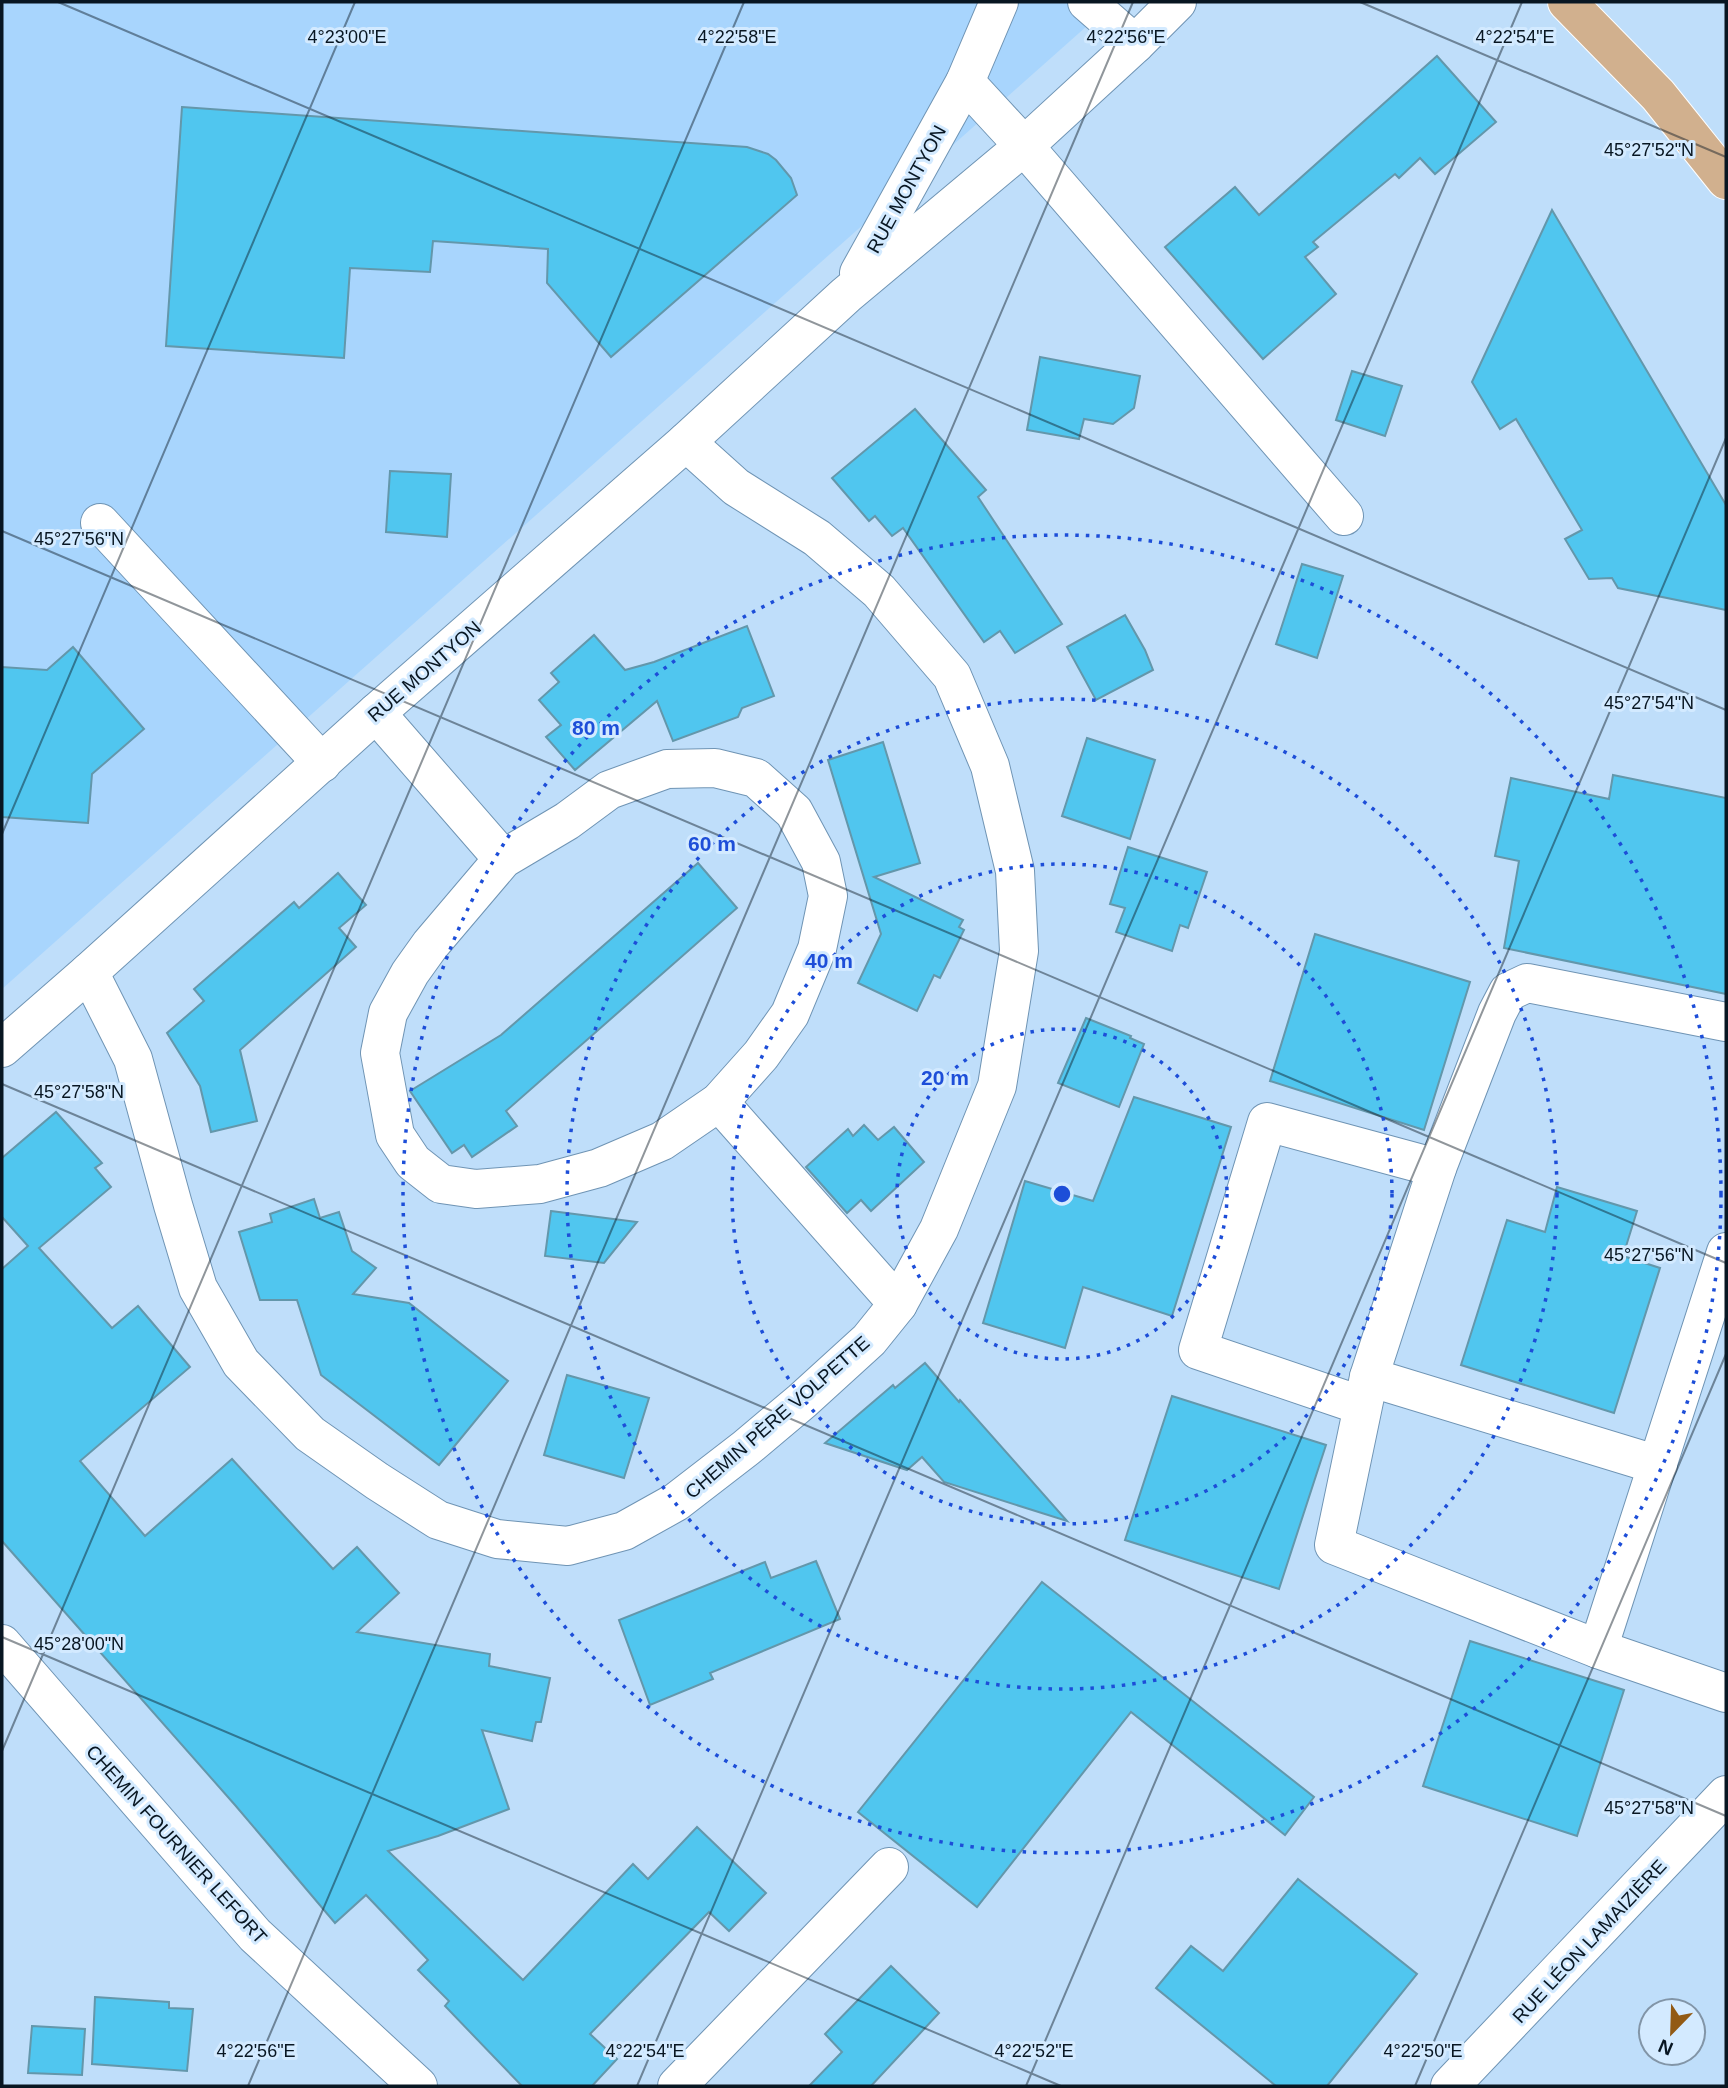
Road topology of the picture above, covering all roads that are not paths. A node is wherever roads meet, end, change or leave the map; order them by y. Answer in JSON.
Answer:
{"nodes":[{"id":1,"x":999,"y":2,"type":"edge"},
{"id":2,"x":1087,"y":2,"type":"edge"},
{"id":3,"x":1177,"y":2,"type":"edge"},
{"id":4,"x":1567,"y":2,"type":"edge"},
{"id":5,"x":1135,"y":44,"type":"junction"},
{"id":6,"x":965,"y":82,"type":"junction"},
{"id":7,"x":1024,"y":146,"type":"junction"},
{"id":8,"x":1726,"y":180,"type":"edge"},
{"id":9,"x":846,"y":295,"type":"junction"},
{"id":10,"x":686,"y":442,"type":"junction"},
{"id":11,"x":1344,"y":516,"type":"dead end"},
{"id":12,"x":100,"y":523,"type":"dead end"},
{"id":13,"x":376,"y":713,"type":"junction"},
{"id":14,"x":321,"y":763,"type":"junction"},
{"id":15,"x":503,"y":859,"type":"junction"},
{"id":16,"x":89,"y":972,"type":"junction"},
{"id":17,"x":1726,"y":1022,"type":"edge"},
{"id":18,"x":2,"y":1048,"type":"edge"},
{"id":19,"x":719,"y":1102,"type":"junction"},
{"id":20,"x":1437,"y":1168,"type":"junction"},
{"id":21,"x":1726,"y":1252,"type":"edge"},
{"id":22,"x":898,"y":1304,"type":"junction"},
{"id":23,"x":1366,"y":1391,"type":"junction"},
{"id":24,"x":1658,"y":1465,"type":"junction"},
{"id":25,"x":2,"y":1644,"type":"edge"},
{"id":26,"x":1598,"y":1649,"type":"junction"},
{"id":27,"x":1726,"y":1693,"type":"edge"},
{"id":28,"x":1726,"y":1795,"type":"edge"},
{"id":29,"x":889,"y":1867,"type":"dead end"},
{"id":30,"x":418,"y":2086,"type":"edge"},
{"id":31,"x":677,"y":2086,"type":"edge"},
{"id":32,"x":1451,"y":2086,"type":"edge"}],
"edges":[{"from":1,"to":6,"type":"street","name":"RUE MONTYON"},
{"from":2,"to":5,"type":"street"},
{"from":3,"to":5,"type":"street","name":"RUE MONTYON"},
{"from":4,"to":8,"type":"main road"},
{"from":5,"to":7,"type":"street","name":"RUE MONTYON"},
{"from":6,"to":7,"type":"street"},
{"from":6,"to":9,"type":"street","name":"RUE MONTYON"},
{"from":7,"to":9,"type":"street","name":"RUE MONTYON"},
{"from":7,"to":11,"type":"street"},
{"from":9,"to":10,"type":"street","name":"RUE MONTYON"},
{"from":10,"to":13,"type":"street","name":"RUE MONTYON"},
{"from":10,"to":22,"type":"street","name":"CHEMIN PÈRE VOLPETTE"},
{"from":12,"to":14,"type":"street"},
{"from":13,"to":14,"type":"street","name":"RUE MONTYON"},
{"from":13,"to":15,"type":"street"},
{"from":14,"to":16,"type":"street","name":"RUE MONTYON"},
{"from":15,"to":19,"type":"street"},
{"from":15,"to":19,"type":"street"},
{"from":16,"to":18,"type":"street","name":"RUE MONTYON"},
{"from":16,"to":22,"type":"street","name":"CHEMIN PÈRE VOLPETTE"},
{"from":17,"to":20,"type":"street"},
{"from":19,"to":22,"type":"street"},
{"from":20,"to":23,"type":"street"},
{"from":20,"to":23,"type":"street"},
{"from":21,"to":24,"type":"street"},
{"from":23,"to":24,"type":"street"},
{"from":23,"to":26,"type":"street"},
{"from":24,"to":26,"type":"street"},
{"from":25,"to":30,"type":"street","name":"CHEMIN FOURNIER LEFORT"},
{"from":26,"to":27,"type":"street"},
{"from":28,"to":32,"type":"street","name":"RUE LÉON LAMAIZIÈRE"},
{"from":29,"to":31,"type":"street"}]}
